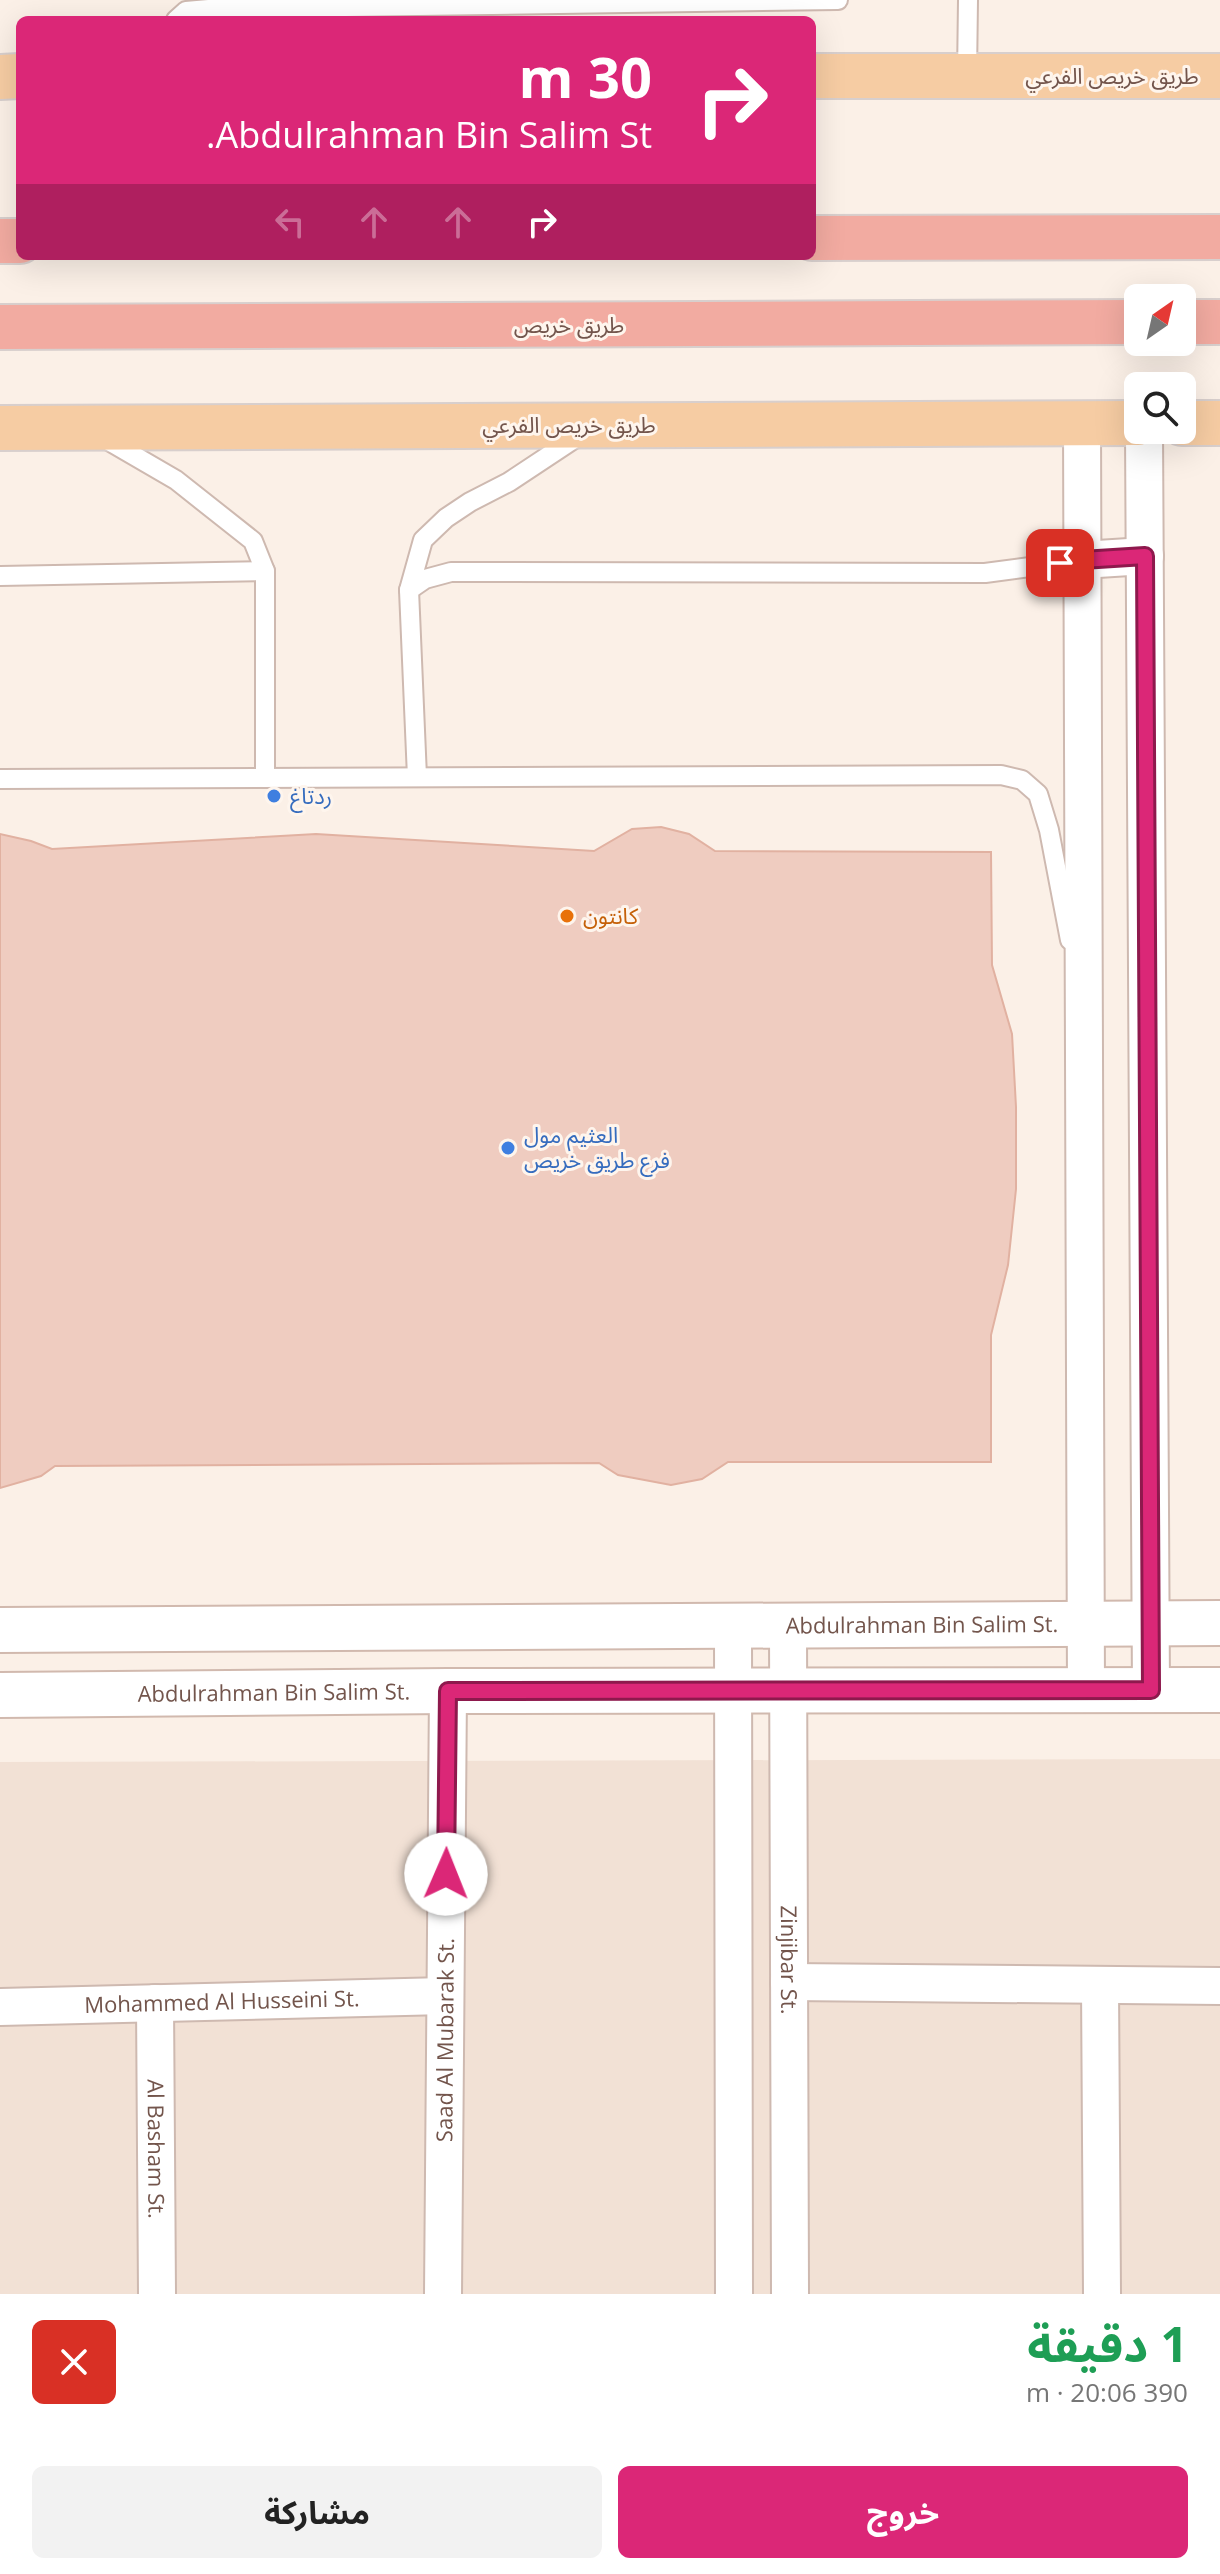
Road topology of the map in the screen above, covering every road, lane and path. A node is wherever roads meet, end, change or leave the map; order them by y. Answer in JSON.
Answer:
{"nodes":[{"id":1,"x":838,"y":0,"type":"edge"},
{"id":2,"x":968,"y":0,"type":"edge"},
{"id":3,"x":180,"y":16,"type":"edge"},
{"id":4,"x":816,"y":76,"type":"edge"},
{"id":5,"x":967,"y":76,"type":"junction"},
{"id":6,"x":1220,"y":76,"type":"edge"},
{"id":7,"x":1220,"y":237,"type":"edge"},
{"id":8,"x":816,"y":238,"type":"edge"},
{"id":9,"x":1124,"y":322,"type":"edge"},
{"id":10,"x":1196,"y":322,"type":"edge"},
{"id":11,"x":1220,"y":322,"type":"edge"},
{"id":12,"x":0,"y":327,"type":"edge"},
{"id":13,"x":1082,"y":423,"type":"junction"},
{"id":14,"x":1124,"y":423,"type":"edge"},
{"id":15,"x":1196,"y":423,"type":"edge"},
{"id":16,"x":1220,"y":423,"type":"edge"},
{"id":17,"x":596,"y":425,"type":"junction"},
{"id":18,"x":0,"y":428,"type":"edge"},
{"id":19,"x":86,"y":428,"type":"junction"},
{"id":20,"x":1144,"y":444,"type":"edge"},
{"id":21,"x":1145,"y":556,"type":"junction"},
{"id":22,"x":1082,"y":560,"type":"junction"},
{"id":23,"x":265,"y":571,"type":"junction"},
{"id":24,"x":0,"y":576,"type":"edge"},
{"id":25,"x":409,"y":590,"type":"junction"},
{"id":26,"x":417,"y":777,"type":"junction"},
{"id":27,"x":265,"y":778,"type":"junction"},
{"id":28,"x":0,"y":779,"type":"edge"},
{"id":29,"x":1084,"y":1012,"type":"junction"},
{"id":30,"x":1220,"y":1623,"type":"edge"},
{"id":31,"x":1085,"y":1624,"type":"junction"},
{"id":32,"x":1150,"y":1624,"type":"junction"},
{"id":33,"x":733,"y":1626,"type":"junction"},
{"id":34,"x":788,"y":1626,"type":"junction"},
{"id":35,"x":0,"y":1630,"type":"edge"},
{"id":36,"x":1086,"y":1690,"type":"junction"},
{"id":37,"x":1151,"y":1690,"type":"junction"},
{"id":38,"x":1220,"y":1690,"type":"edge"},
{"id":39,"x":448,"y":1691,"type":"junction"},
{"id":40,"x":733,"y":1691,"type":"junction"},
{"id":41,"x":788,"y":1691,"type":"junction"},
{"id":42,"x":0,"y":1695,"type":"edge"},
{"id":43,"x":789,"y":1982,"type":"junction"},
{"id":44,"x":1100,"y":1985,"type":"junction"},
{"id":45,"x":1220,"y":1986,"type":"edge"},
{"id":46,"x":445,"y":1996,"type":"junction"},
{"id":47,"x":155,"y":2003,"type":"junction"},
{"id":48,"x":0,"y":2007,"type":"edge"},
{"id":49,"x":157,"y":2294,"type":"edge"},
{"id":50,"x":443,"y":2294,"type":"edge"},
{"id":51,"x":734,"y":2294,"type":"edge"},
{"id":52,"x":790,"y":2294,"type":"edge"},
{"id":53,"x":1102,"y":2294,"type":"edge"}],
"edges":[{"from":1,"to":3,"type":"lane"},
{"from":2,"to":5,"type":"lane"},
{"from":4,"to":5,"type":"main road","name":"طريق خريص الفرعي"},
{"from":5,"to":6,"type":"main road","name":"طريق خريص الفرعي"},
{"from":7,"to":8,"type":"highway"},
{"from":9,"to":12,"type":"highway","name":"طريق خريص"},
{"from":10,"to":11,"type":"highway"},
{"from":13,"to":14,"type":"main road","name":"طريق خريص الفرعي"},
{"from":13,"to":17,"type":"main road","name":"طريق خريص الفرعي"},
{"from":13,"to":22,"type":"street"},
{"from":15,"to":16,"type":"main road"},
{"from":17,"to":19,"type":"main road","name":"طريق خريص الفرعي"},
{"from":17,"to":25,"type":"lane"},
{"from":18,"to":19,"type":"main road","name":"طريق خريص الفرعي"},
{"from":19,"to":23,"type":"lane"},
{"from":20,"to":21,"type":"street"},
{"from":21,"to":22,"type":"street"},
{"from":21,"to":32,"type":"street"},
{"from":22,"to":25,"type":"lane"},
{"from":22,"to":29,"type":"street"},
{"from":23,"to":24,"type":"lane"},
{"from":23,"to":27,"type":"lane"},
{"from":25,"to":26,"type":"lane"},
{"from":26,"to":27,"type":"lane"},
{"from":26,"to":29,"type":"lane"},
{"from":27,"to":28,"type":"lane"},
{"from":29,"to":31,"type":"street"},
{"from":30,"to":32,"type":"street","name":"Abdulrahman Bin Salim St."},
{"from":31,"to":32,"type":"street","name":"Abdulrahman Bin Salim St."},
{"from":31,"to":34,"type":"street","name":"Abdulrahman Bin Salim St."},
{"from":31,"to":36,"type":"street"},
{"from":32,"to":37,"type":"street"},
{"from":33,"to":34,"type":"street","name":"Abdulrahman Bin Salim St."},
{"from":33,"to":35,"type":"street","name":"Abdulrahman Bin Salim St."},
{"from":33,"to":40,"type":"street"},
{"from":34,"to":41,"type":"street","name":"Zinjibar St."},
{"from":36,"to":37,"type":"street","name":"Abdulrahman Bin Salim St."},
{"from":36,"to":41,"type":"street","name":"Abdulrahman Bin Salim St."},
{"from":37,"to":38,"type":"street","name":"Abdulrahman Bin Salim St."},
{"from":39,"to":40,"type":"street","name":"Abdulrahman Bin Salim St."},
{"from":39,"to":42,"type":"street","name":"Abdulrahman Bin Salim St."},
{"from":39,"to":46,"type":"street","name":"Saad Al Mubarak St."},
{"from":40,"to":41,"type":"street","name":"Abdulrahman Bin Salim St."},
{"from":40,"to":51,"type":"street"},
{"from":41,"to":43,"type":"street","name":"Zinjibar St."},
{"from":43,"to":44,"type":"street"},
{"from":43,"to":52,"type":"street","name":"Zinjibar St."},
{"from":44,"to":45,"type":"street"},
{"from":44,"to":53,"type":"street"},
{"from":46,"to":47,"type":"street","name":"Mohammed Al Husseini St."},
{"from":46,"to":50,"type":"street","name":"Saad Al Mubarak St."},
{"from":47,"to":48,"type":"street","name":"Mohammed Al Husseini St."},
{"from":47,"to":49,"type":"street","name":"Al Basham St."}]}
